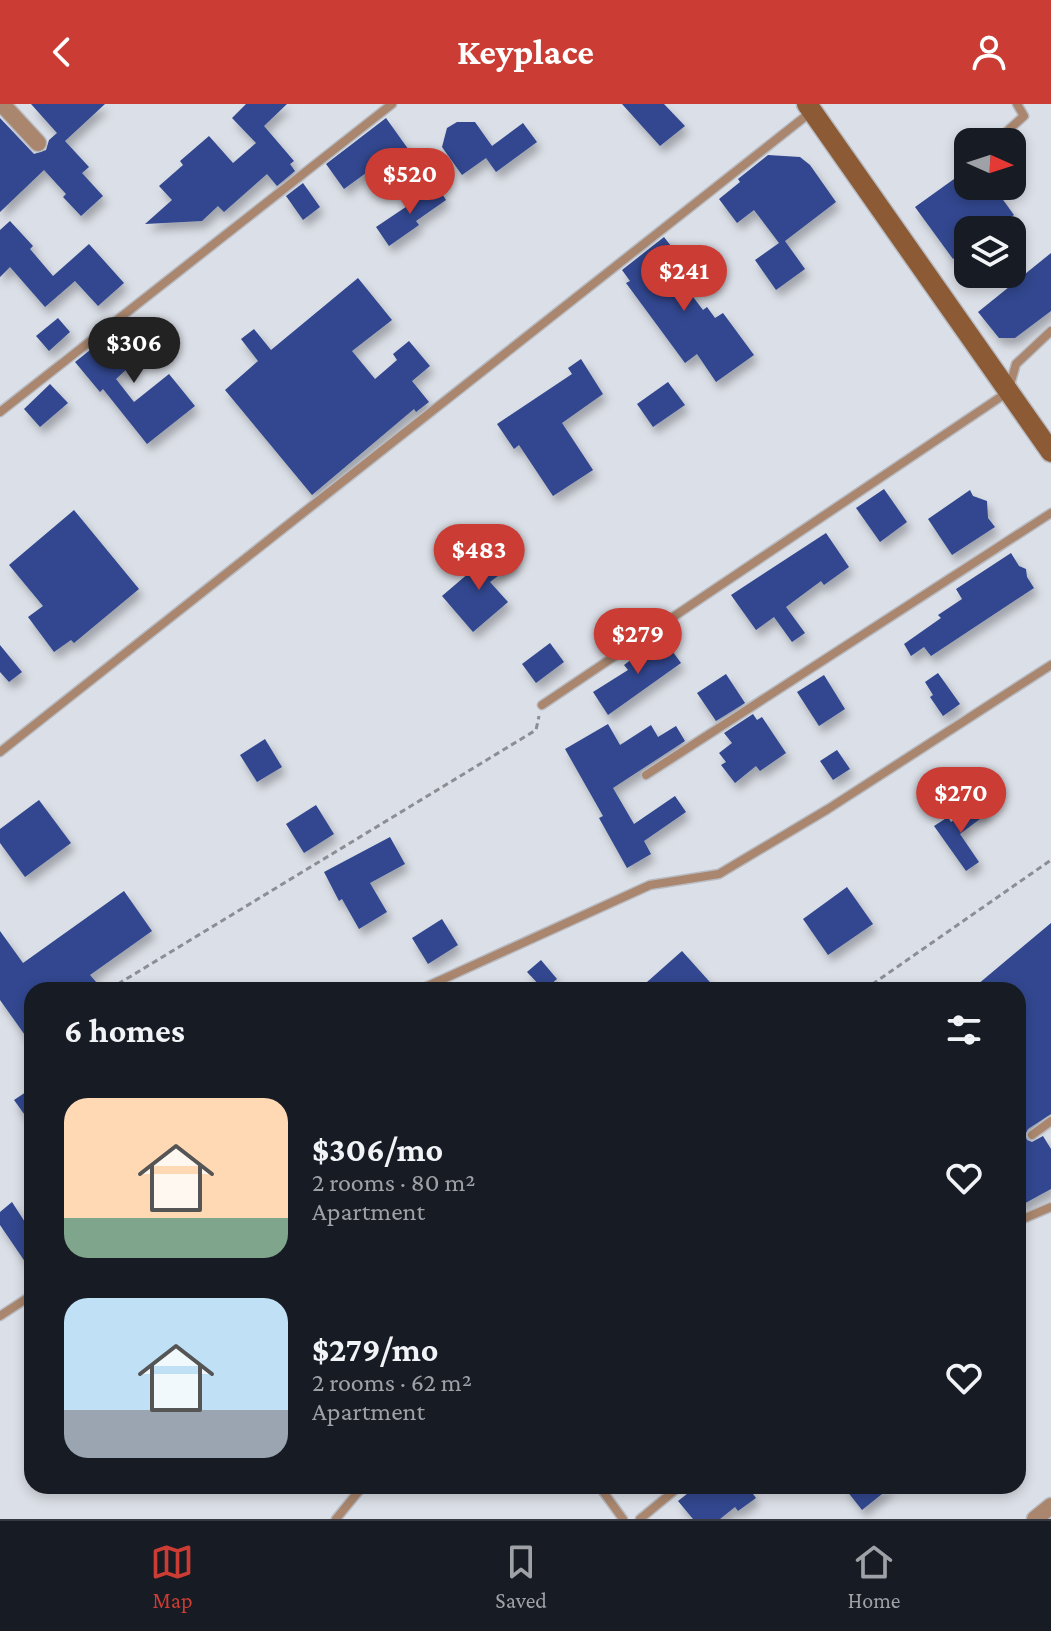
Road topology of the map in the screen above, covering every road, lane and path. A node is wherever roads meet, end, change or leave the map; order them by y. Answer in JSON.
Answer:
{"nodes":[{"id":1,"x":2,"y":104,"type":"edge"},
{"id":2,"x":392,"y":104,"type":"edge"},
{"id":3,"x":1017,"y":104,"type":"edge"},
{"id":4,"x":809,"y":108,"type":"edge"},
{"id":5,"x":1011,"y":128,"type":"edge"},
{"id":6,"x":38,"y":143,"type":"dead end"},
{"id":7,"x":1051,"y":331,"type":"edge"},
{"id":8,"x":1008,"y":392,"type":"junction"},
{"id":9,"x":0,"y":412,"type":"edge"},
{"id":10,"x":1051,"y":452,"type":"edge"},
{"id":11,"x":1051,"y":513,"type":"edge"},
{"id":12,"x":1051,"y":665,"type":"edge"},
{"id":13,"x":542,"y":705,"type":"joint"},
{"id":14,"x":0,"y":752,"type":"edge"},
{"id":15,"x":646,"y":775,"type":"dead end"},
{"id":16,"x":1051,"y":860,"type":"edge"},
{"id":17,"x":121,"y":982,"type":"edge"},
{"id":18,"x":437,"y":982,"type":"edge"},
{"id":19,"x":876,"y":982,"type":"edge"},
{"id":20,"x":1051,"y":1121,"type":"edge"},
{"id":21,"x":1032,"y":1135,"type":"dead end"},
{"id":22,"x":1051,"y":1207,"type":"edge"},
{"id":23,"x":1026,"y":1218,"type":"edge"},
{"id":24,"x":24,"y":1300,"type":"edge"},
{"id":25,"x":0,"y":1316,"type":"edge"},
{"id":26,"x":356,"y":1494,"type":"edge"},
{"id":27,"x":605,"y":1494,"type":"edge"},
{"id":28,"x":670,"y":1494,"type":"edge"},
{"id":29,"x":1051,"y":1506,"type":"edge"},
{"id":30,"x":336,"y":1519,"type":"edge"},
{"id":31,"x":623,"y":1519,"type":"edge"},
{"id":32,"x":640,"y":1519,"type":"edge"},
{"id":33,"x":1035,"y":1519,"type":"edge"}],
"edges":[{"from":1,"to":6,"type":"street"},
{"from":2,"to":9,"type":"lane"},
{"from":3,"to":5,"type":"lane"},
{"from":4,"to":8,"type":"street"},
{"from":4,"to":14,"type":"lane"},
{"from":7,"to":8,"type":"lane"},
{"from":8,"to":10,"type":"street"},
{"from":8,"to":13,"type":"lane"},
{"from":11,"to":15,"type":"lane"},
{"from":12,"to":18,"type":"lane"},
{"from":13,"to":17,"type":"path"},
{"from":16,"to":19,"type":"path"},
{"from":20,"to":21,"type":"lane"},
{"from":22,"to":23,"type":"lane"},
{"from":24,"to":25,"type":"lane"},
{"from":26,"to":30,"type":"lane"},
{"from":27,"to":31,"type":"lane"},
{"from":28,"to":32,"type":"lane"},
{"from":29,"to":33,"type":"street"}]}
